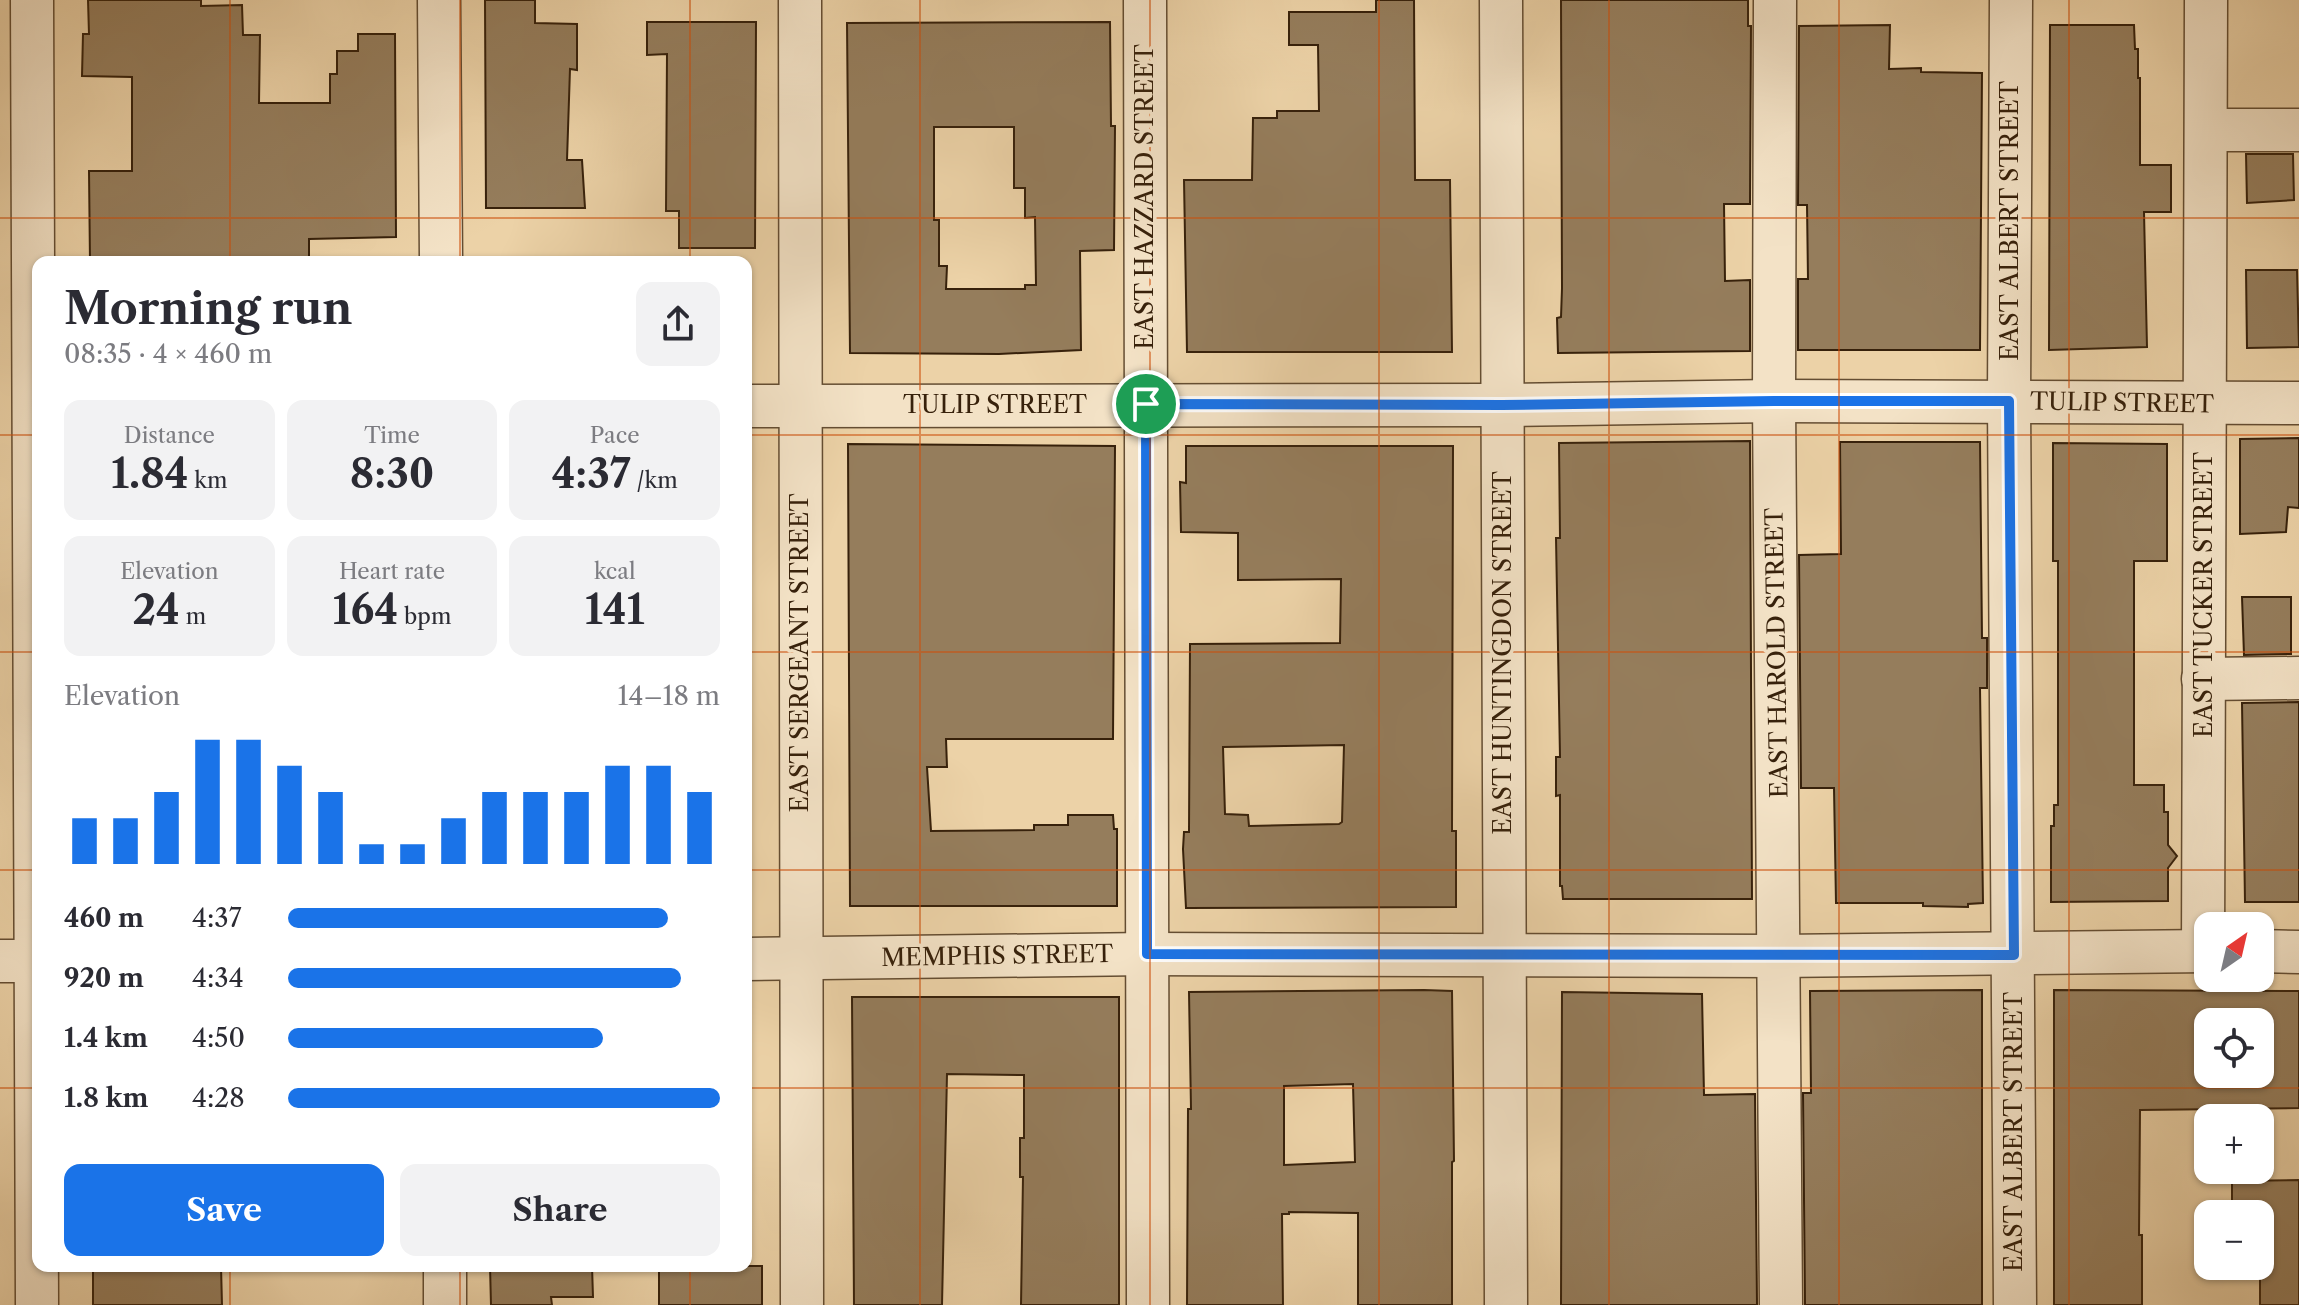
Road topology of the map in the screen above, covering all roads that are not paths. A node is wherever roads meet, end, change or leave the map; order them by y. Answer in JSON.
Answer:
{"nodes":[{"id":1,"x":32,"y":0,"type":"edge"},
{"id":2,"x":439,"y":0,"type":"edge"},
{"id":3,"x":800,"y":0,"type":"edge"},
{"id":4,"x":1145,"y":0,"type":"edge"},
{"id":5,"x":1501,"y":0,"type":"edge"},
{"id":6,"x":1775,"y":0,"type":"edge"},
{"id":7,"x":2011,"y":0,"type":"edge"},
{"id":8,"x":2206,"y":0,"type":"edge"},
{"id":9,"x":2207,"y":130,"type":"junction"},
{"id":10,"x":2299,"y":130,"type":"edge"},
{"id":11,"x":441,"y":256,"type":"edge"},
{"id":12,"x":1774,"y":401,"type":"junction"},
{"id":13,"x":2009,"y":401,"type":"junction"},
{"id":14,"x":2299,"y":403,"type":"edge"},
{"id":15,"x":1146,"y":404,"type":"junction"},
{"id":16,"x":2205,"y":404,"type":"junction"},
{"id":17,"x":1502,"y":405,"type":"junction"},
{"id":18,"x":752,"y":406,"type":"edge"},
{"id":19,"x":800,"y":406,"type":"junction"},
{"id":20,"x":24,"y":410,"type":"edge"},
{"id":21,"x":2299,"y":678,"type":"edge"},
{"id":22,"x":2203,"y":679,"type":"junction"},
{"id":23,"x":32,"y":725,"type":"edge"},
{"id":24,"x":2206,"y":912,"type":"edge"},
{"id":25,"x":2194,"y":951,"type":"edge"},
{"id":26,"x":2274,"y":951,"type":"edge"},
{"id":27,"x":2299,"y":952,"type":"edge"},
{"id":28,"x":1147,"y":954,"type":"junction"},
{"id":29,"x":1504,"y":954,"type":"junction"},
{"id":30,"x":2014,"y":955,"type":"junction"},
{"id":31,"x":1780,"y":956,"type":"junction"},
{"id":32,"x":752,"y":959,"type":"edge"},
{"id":33,"x":800,"y":959,"type":"junction"},
{"id":34,"x":0,"y":961,"type":"edge"},
{"id":35,"x":32,"y":961,"type":"edge"},
{"id":36,"x":37,"y":1272,"type":"edge"},
{"id":37,"x":445,"y":1272,"type":"edge"},
{"id":38,"x":37,"y":1305,"type":"edge"},
{"id":39,"x":445,"y":1305,"type":"edge"},
{"id":40,"x":802,"y":1305,"type":"edge"},
{"id":41,"x":1148,"y":1305,"type":"edge"},
{"id":42,"x":1506,"y":1305,"type":"edge"},
{"id":43,"x":1781,"y":1305,"type":"edge"},
{"id":44,"x":2015,"y":1305,"type":"edge"}],
"edges":[{"from":1,"to":20,"type":"street"},
{"from":2,"to":11,"type":"street"},
{"from":3,"to":19,"type":"street","name":"EAST SERGEANT STREET"},
{"from":4,"to":15,"type":"street","name":"EAST HAZZARD STREET"},
{"from":5,"to":17,"type":"street","name":"EAST HUNTINGDON STREET"},
{"from":6,"to":12,"type":"street","name":"EAST HAROLD STREET"},
{"from":7,"to":13,"type":"street","name":"EAST ALBERT STREET"},
{"from":8,"to":9,"type":"street","name":"EAST TUCKER STREET"},
{"from":9,"to":10,"type":"street"},
{"from":9,"to":16,"type":"street","name":"EAST TUCKER STREET"},
{"from":12,"to":13,"type":"street","name":"TULIP STREET"},
{"from":12,"to":17,"type":"street","name":"TULIP STREET"},
{"from":12,"to":31,"type":"street","name":"EAST HAROLD STREET"},
{"from":13,"to":16,"type":"street","name":"TULIP STREET"},
{"from":13,"to":30,"type":"street","name":"EAST ALBERT STREET"},
{"from":14,"to":16,"type":"street","name":"TULIP STREET"},
{"from":15,"to":17,"type":"street","name":"TULIP STREET"},
{"from":15,"to":19,"type":"street","name":"TULIP STREET"},
{"from":15,"to":28,"type":"street","name":"EAST HAZZARD STREET"},
{"from":16,"to":22,"type":"street","name":"EAST TUCKER STREET"},
{"from":17,"to":29,"type":"street","name":"EAST HUNTINGDON STREET"},
{"from":18,"to":19,"type":"street","name":"TULIP STREET"},
{"from":19,"to":33,"type":"street","name":"EAST SERGEANT STREET"},
{"from":20,"to":23,"type":"street"},
{"from":21,"to":22,"type":"street"},
{"from":22,"to":24,"type":"street","name":"EAST TUCKER STREET"},
{"from":25,"to":30,"type":"street","name":"MEMPHIS STREET"},
{"from":26,"to":27,"type":"street"},
{"from":28,"to":29,"type":"street","name":"MEMPHIS STREET"},
{"from":28,"to":33,"type":"street","name":"MEMPHIS STREET"},
{"from":28,"to":41,"type":"street","name":"EAST HAZZARD STREET"},
{"from":29,"to":31,"type":"street","name":"MEMPHIS STREET"},
{"from":29,"to":42,"type":"street","name":"EAST HUNTINGDON STREET"},
{"from":30,"to":31,"type":"street","name":"MEMPHIS STREET"},
{"from":30,"to":44,"type":"street","name":"EAST ALBERT STREET"},
{"from":31,"to":43,"type":"street","name":"EAST HAROLD STREET"},
{"from":32,"to":33,"type":"street","name":"MEMPHIS STREET"},
{"from":33,"to":40,"type":"street","name":"EAST SERGEANT STREET"},
{"from":34,"to":35,"type":"street"},
{"from":36,"to":38,"type":"street"},
{"from":37,"to":39,"type":"street"}]}
